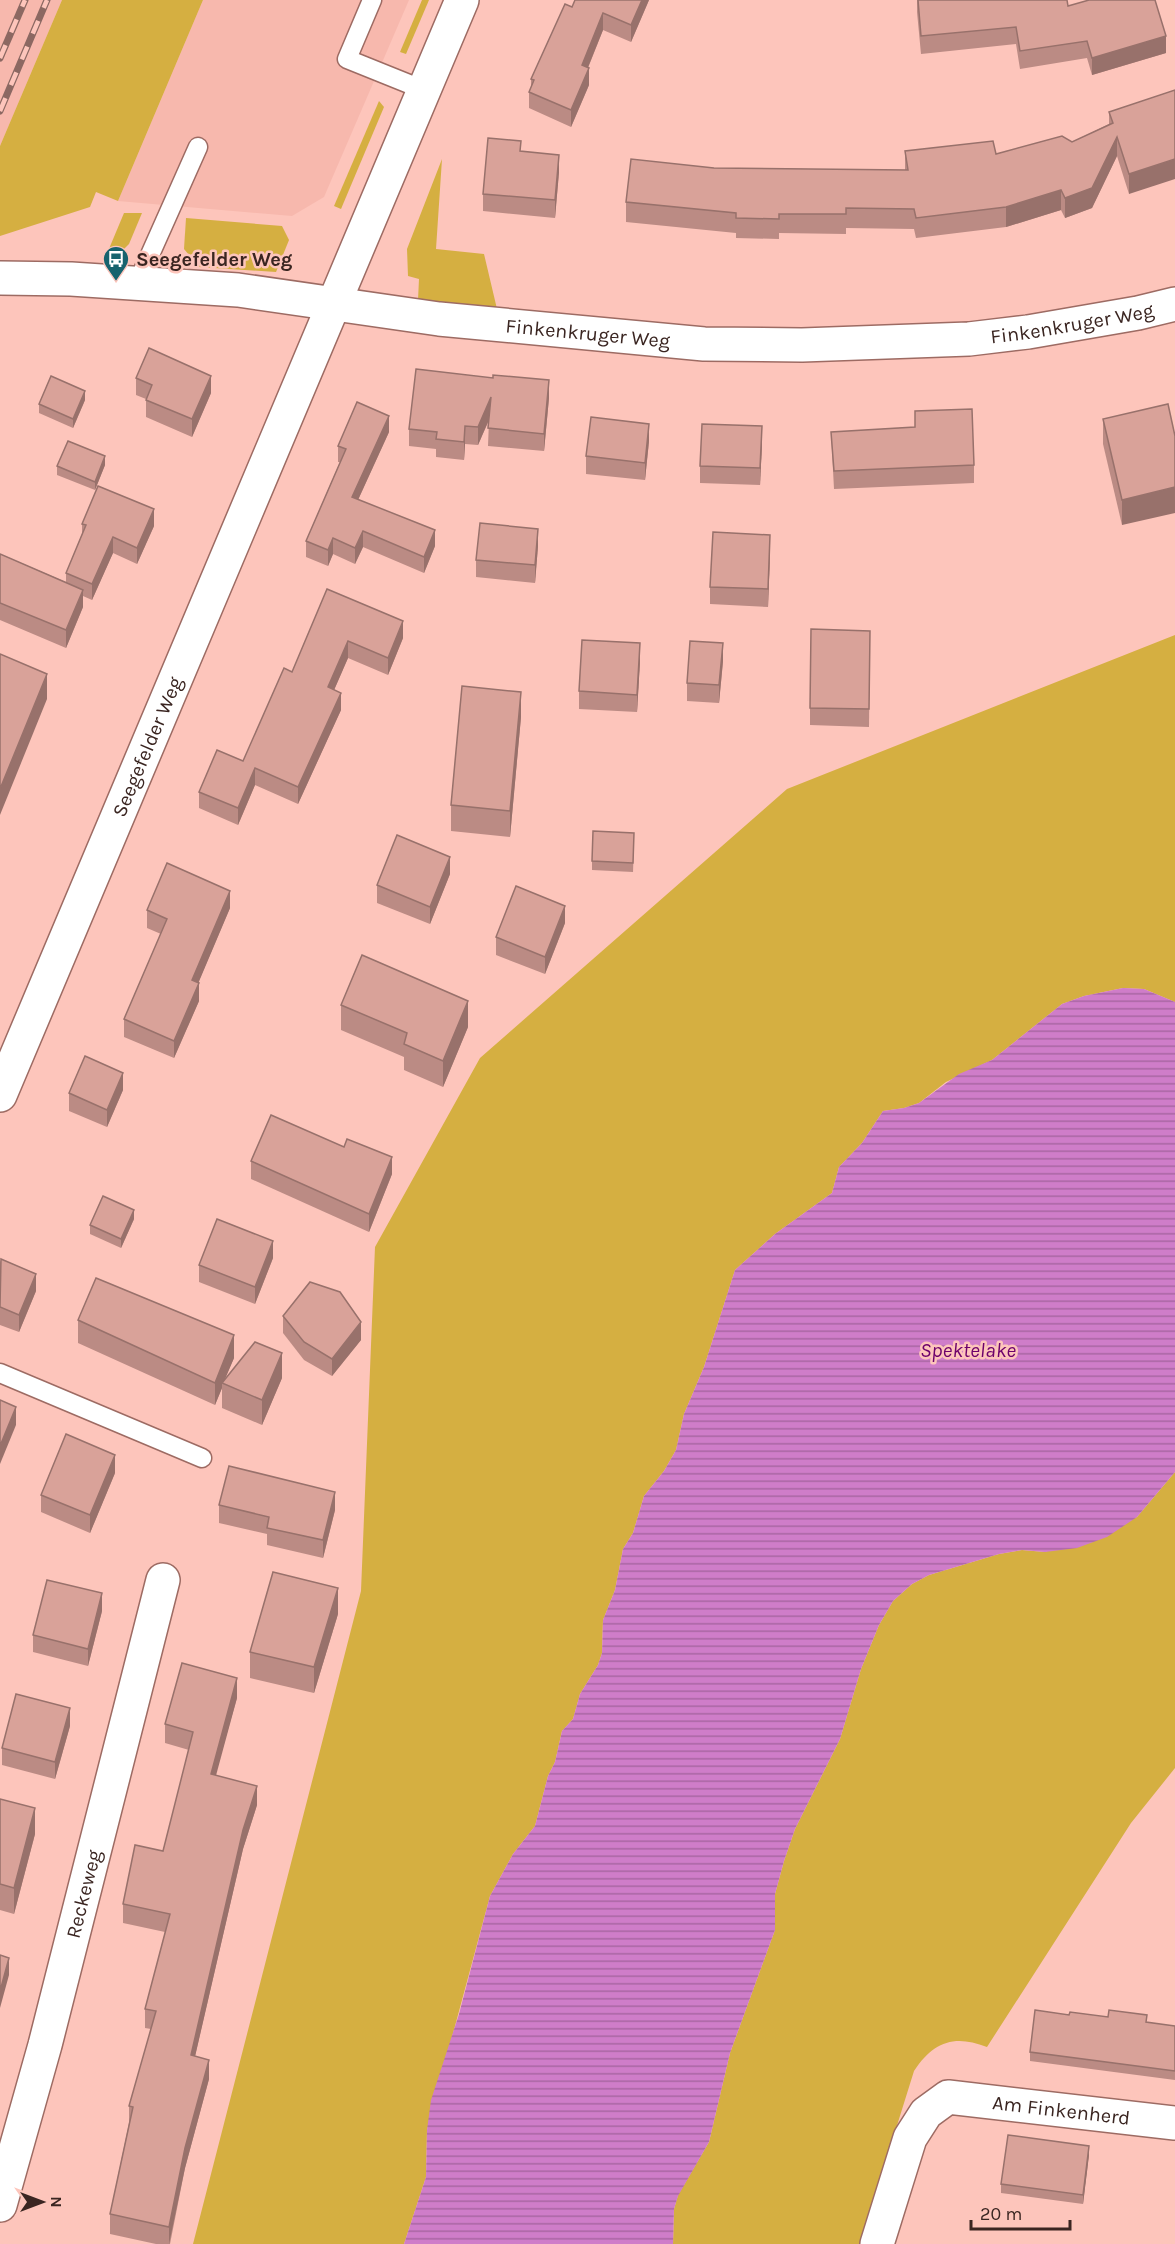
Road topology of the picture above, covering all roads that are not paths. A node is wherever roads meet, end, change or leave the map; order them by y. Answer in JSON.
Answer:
{"nodes":[{"id":1,"x":372,"y":0,"type":"edge"},
{"id":2,"x":462,"y":0,"type":"edge"},
{"id":3,"x":424,"y":90,"type":"junction"},
{"id":4,"x":198,"y":147,"type":"dead end"},
{"id":5,"x":0,"y":278,"type":"edge"},
{"id":6,"x":137,"y":284,"type":"junction"},
{"id":7,"x":334,"y":304,"type":"junction"},
{"id":8,"x":1175,"y":304,"type":"edge"},
{"id":9,"x":0,"y":1095,"type":"edge"},
{"id":10,"x":0,"y":1373,"type":"edge"},
{"id":11,"x":202,"y":1458,"type":"dead end"},
{"id":12,"x":163,"y":1580,"type":"dead end"},
{"id":13,"x":1175,"y":2123,"type":"edge"},
{"id":14,"x":0,"y":2205,"type":"edge"},
{"id":15,"x":877,"y":2244,"type":"edge"}],
"edges":[{"from":1,"to":3,"type":"lane"},
{"from":2,"to":3,"type":"street","name":"Seegefelder Weg"},
{"from":3,"to":7,"type":"street","name":"Seegefelder Weg"},
{"from":4,"to":6,"type":"lane"},
{"from":5,"to":6,"type":"street","name":"Finkenkruger Weg"},
{"from":6,"to":7,"type":"street","name":"Finkenkruger Weg"},
{"from":7,"to":8,"type":"street","name":"Finkenkruger Weg"},
{"from":7,"to":9,"type":"street","name":"Seegefelder Weg"},
{"from":10,"to":11,"type":"lane"},
{"from":12,"to":14,"type":"street","name":"Reckeweg"},
{"from":13,"to":15,"type":"street","name":"Am Finkenherd"}]}
